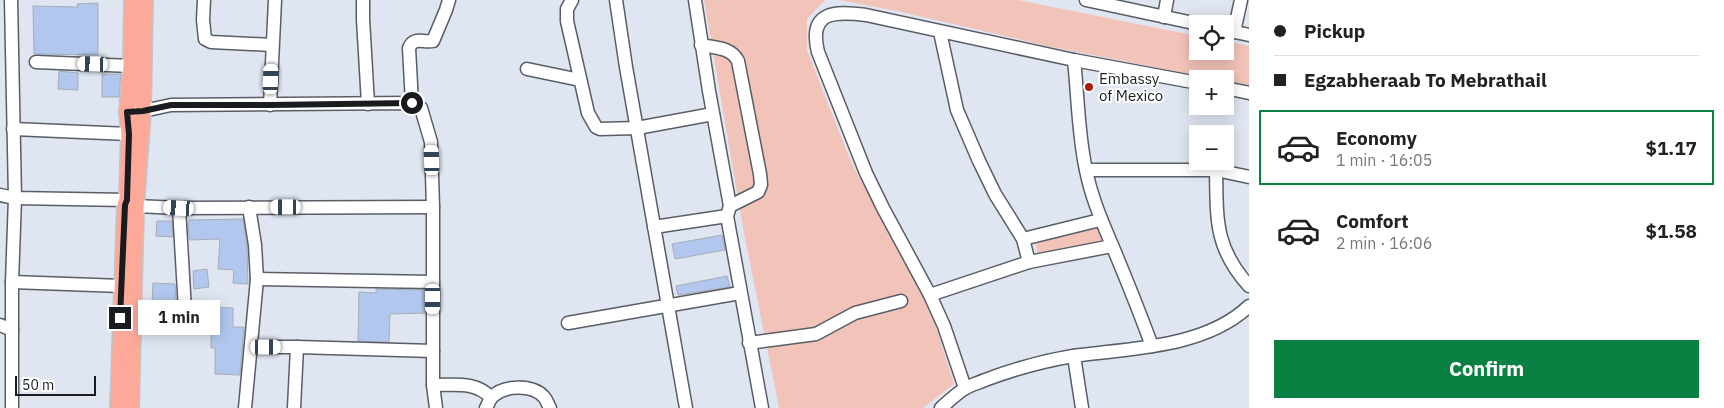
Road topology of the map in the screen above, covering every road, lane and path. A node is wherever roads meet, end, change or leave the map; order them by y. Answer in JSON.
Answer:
{"nodes":[{"id":1,"x":11,"y":0,"type":"edge"},
{"id":2,"x":132,"y":0,"type":"edge"},
{"id":3,"x":145,"y":0,"type":"edge"},
{"id":4,"x":204,"y":0,"type":"edge"},
{"id":5,"x":275,"y":0,"type":"edge"},
{"id":6,"x":363,"y":0,"type":"edge"},
{"id":7,"x":449,"y":0,"type":"edge"},
{"id":8,"x":572,"y":0,"type":"edge"},
{"id":9,"x":616,"y":0,"type":"edge"},
{"id":10,"x":695,"y":0,"type":"edge"},
{"id":11,"x":1086,"y":0,"type":"edge"},
{"id":12,"x":1167,"y":0,"type":"edge"},
{"id":13,"x":1241,"y":0,"type":"edge"},
{"id":14,"x":1164,"y":16,"type":"junction"},
{"id":15,"x":1234,"y":20,"type":"edge"},
{"id":16,"x":1189,"y":22,"type":"edge"},
{"id":17,"x":940,"y":32,"type":"junction"},
{"id":18,"x":1234,"y":32,"type":"edge"},
{"id":19,"x":1249,"y":34,"type":"edge"},
{"id":20,"x":272,"y":45,"type":"junction"},
{"id":21,"x":701,"y":45,"type":"junction"},
{"id":22,"x":1074,"y":60,"type":"junction"},
{"id":23,"x":36,"y":62,"type":"dead end"},
{"id":24,"x":131,"y":66,"type":"junction"},
{"id":25,"x":527,"y":69,"type":"dead end"},
{"id":26,"x":580,"y":80,"type":"junction"},
{"id":27,"x":1189,"y":80,"type":"edge"},
{"id":28,"x":1234,"y":90,"type":"edge"},
{"id":29,"x":1249,"y":93,"type":"edge"},
{"id":30,"x":412,"y":103,"type":"junction"},
{"id":31,"x":368,"y":104,"type":"junction"},
{"id":32,"x":270,"y":105,"type":"junction"},
{"id":33,"x":143,"y":111,"type":"junction"},
{"id":34,"x":127,"y":112,"type":"junction"},
{"id":35,"x":713,"y":114,"type":"junction"},
{"id":36,"x":637,"y":128,"type":"junction"},
{"id":37,"x":13,"y":129,"type":"junction"},
{"id":38,"x":129,"y":134,"type":"junction"},
{"id":39,"x":1086,"y":170,"type":"junction"},
{"id":40,"x":1189,"y":170,"type":"edge"},
{"id":41,"x":1216,"y":170,"type":"joint"},
{"id":42,"x":1249,"y":177,"type":"edge"},
{"id":43,"x":0,"y":195,"type":"edge"},
{"id":44,"x":15,"y":198,"type":"junction"},
{"id":45,"x":132,"y":203,"type":"junction"},
{"id":46,"x":249,"y":207,"type":"junction"},
{"id":47,"x":433,"y":207,"type":"junction"},
{"id":48,"x":179,"y":208,"type":"junction"},
{"id":49,"x":728,"y":211,"type":"junction"},
{"id":50,"x":1100,"y":220,"type":"junction"},
{"id":51,"x":654,"y":227,"type":"junction"},
{"id":52,"x":1023,"y":239,"type":"junction"},
{"id":53,"x":1112,"y":246,"type":"junction"},
{"id":54,"x":1029,"y":262,"type":"junction"},
{"id":55,"x":257,"y":279,"type":"junction"},
{"id":56,"x":12,"y":282,"type":"junction"},
{"id":57,"x":433,"y":282,"type":"junction"},
{"id":58,"x":122,"y":286,"type":"junction"},
{"id":59,"x":1249,"y":286,"type":"edge"},
{"id":60,"x":740,"y":293,"type":"junction"},
{"id":61,"x":930,"y":295,"type":"junction"},
{"id":62,"x":900,"y":302,"type":"dead end"},
{"id":63,"x":1249,"y":306,"type":"edge"},
{"id":64,"x":668,"y":307,"type":"junction"},
{"id":65,"x":568,"y":323,"type":"dead end"},
{"id":66,"x":0,"y":325,"type":"edge"},
{"id":67,"x":186,"y":327,"type":"dead end"},
{"id":68,"x":12,"y":330,"type":"junction"},
{"id":69,"x":749,"y":343,"type":"junction"},
{"id":70,"x":1152,"y":346,"type":"junction"},
{"id":71,"x":297,"y":347,"type":"junction"},
{"id":72,"x":250,"y":348,"type":"junction"},
{"id":73,"x":433,"y":350,"type":"junction"},
{"id":74,"x":1074,"y":356,"type":"junction"},
{"id":75,"x":433,"y":384,"type":"junction"},
{"id":76,"x":965,"y":388,"type":"junction"},
{"id":77,"x":488,"y":403,"type":"edge"},
{"id":78,"x":12,"y":408,"type":"edge"},
{"id":79,"x":118,"y":408,"type":"edge"},
{"id":80,"x":131,"y":408,"type":"edge"},
{"id":81,"x":245,"y":408,"type":"edge"},
{"id":82,"x":294,"y":408,"type":"edge"},
{"id":83,"x":436,"y":408,"type":"edge"},
{"id":84,"x":550,"y":408,"type":"edge"},
{"id":85,"x":686,"y":408,"type":"edge"},
{"id":86,"x":762,"y":408,"type":"edge"},
{"id":87,"x":940,"y":408,"type":"edge"},
{"id":88,"x":1082,"y":408,"type":"edge"}],
"edges":[{"from":1,"to":37,"type":"street"},
{"from":2,"to":24,"type":"main road"},
{"from":3,"to":33,"type":"main road"},
{"from":4,"to":20,"type":"street"},
{"from":5,"to":20,"type":"street"},
{"from":6,"to":31,"type":"street"},
{"from":7,"to":30,"type":"street"},
{"from":8,"to":26,"type":"street"},
{"from":9,"to":36,"type":"street"},
{"from":10,"to":21,"type":"street"},
{"from":11,"to":14,"type":"street"},
{"from":12,"to":14,"type":"street"},
{"from":13,"to":15,"type":"street"},
{"from":14,"to":16,"type":"street"},
{"from":17,"to":22,"type":"street"},
{"from":17,"to":52,"type":"street"},
{"from":17,"to":61,"type":"street"},
{"from":18,"to":19,"type":"street"},
{"from":20,"to":32,"type":"street"},
{"from":21,"to":35,"type":"street"},
{"from":21,"to":49,"type":"street"},
{"from":22,"to":27,"type":"street"},
{"from":22,"to":39,"type":"street"},
{"from":23,"to":24,"type":"street"},
{"from":24,"to":34,"type":"main road"},
{"from":25,"to":26,"type":"street"},
{"from":26,"to":36,"type":"street"},
{"from":28,"to":29,"type":"street"},
{"from":30,"to":31,"type":"street"},
{"from":30,"to":47,"type":"street"},
{"from":31,"to":32,"type":"street"},
{"from":32,"to":33,"type":"street"},
{"from":33,"to":34,"type":"street"},
{"from":33,"to":45,"type":"main road"},
{"from":34,"to":38,"type":"main road"},
{"from":35,"to":36,"type":"street"},
{"from":35,"to":49,"type":"street"},
{"from":36,"to":51,"type":"street"},
{"from":37,"to":38,"type":"street"},
{"from":37,"to":44,"type":"street"},
{"from":38,"to":45,"type":"main road"},
{"from":39,"to":40,"type":"street"},
{"from":39,"to":50,"type":"street"},
{"from":41,"to":42,"type":"street"},
{"from":41,"to":59,"type":"street"},
{"from":43,"to":44,"type":"street"},
{"from":44,"to":45,"type":"street"},
{"from":44,"to":56,"type":"street"},
{"from":45,"to":48,"type":"street"},
{"from":45,"to":58,"type":"main road"},
{"from":45,"to":80,"type":"main road"},
{"from":46,"to":47,"type":"street"},
{"from":46,"to":48,"type":"street"},
{"from":46,"to":55,"type":"street"},
{"from":47,"to":57,"type":"street"},
{"from":48,"to":67,"type":"street"},
{"from":49,"to":51,"type":"street"},
{"from":49,"to":60,"type":"street"},
{"from":50,"to":52,"type":"street"},
{"from":50,"to":53,"type":"street"},
{"from":51,"to":64,"type":"street"},
{"from":52,"to":54,"type":"street"},
{"from":53,"to":54,"type":"street"},
{"from":53,"to":70,"type":"street"},
{"from":54,"to":61,"type":"street"},
{"from":55,"to":57,"type":"street"},
{"from":55,"to":72,"type":"street"},
{"from":56,"to":58,"type":"street"},
{"from":56,"to":68,"type":"street"},
{"from":57,"to":73,"type":"street"},
{"from":58,"to":79,"type":"main road"},
{"from":60,"to":64,"type":"street"},
{"from":60,"to":69,"type":"street"},
{"from":61,"to":76,"type":"street"},
{"from":62,"to":69,"type":"street"},
{"from":63,"to":70,"type":"street"},
{"from":64,"to":65,"type":"street"},
{"from":64,"to":85,"type":"street"},
{"from":66,"to":68,"type":"street"},
{"from":68,"to":78,"type":"street"},
{"from":69,"to":86,"type":"street"},
{"from":70,"to":74,"type":"street"},
{"from":71,"to":72,"type":"street"},
{"from":71,"to":73,"type":"street"},
{"from":71,"to":82,"type":"street"},
{"from":72,"to":81,"type":"street"},
{"from":73,"to":75,"type":"street"},
{"from":74,"to":76,"type":"street"},
{"from":74,"to":88,"type":"street"},
{"from":75,"to":77,"type":"street"},
{"from":75,"to":83,"type":"street"},
{"from":76,"to":87,"type":"street"},
{"from":77,"to":84,"type":"street"}]}
